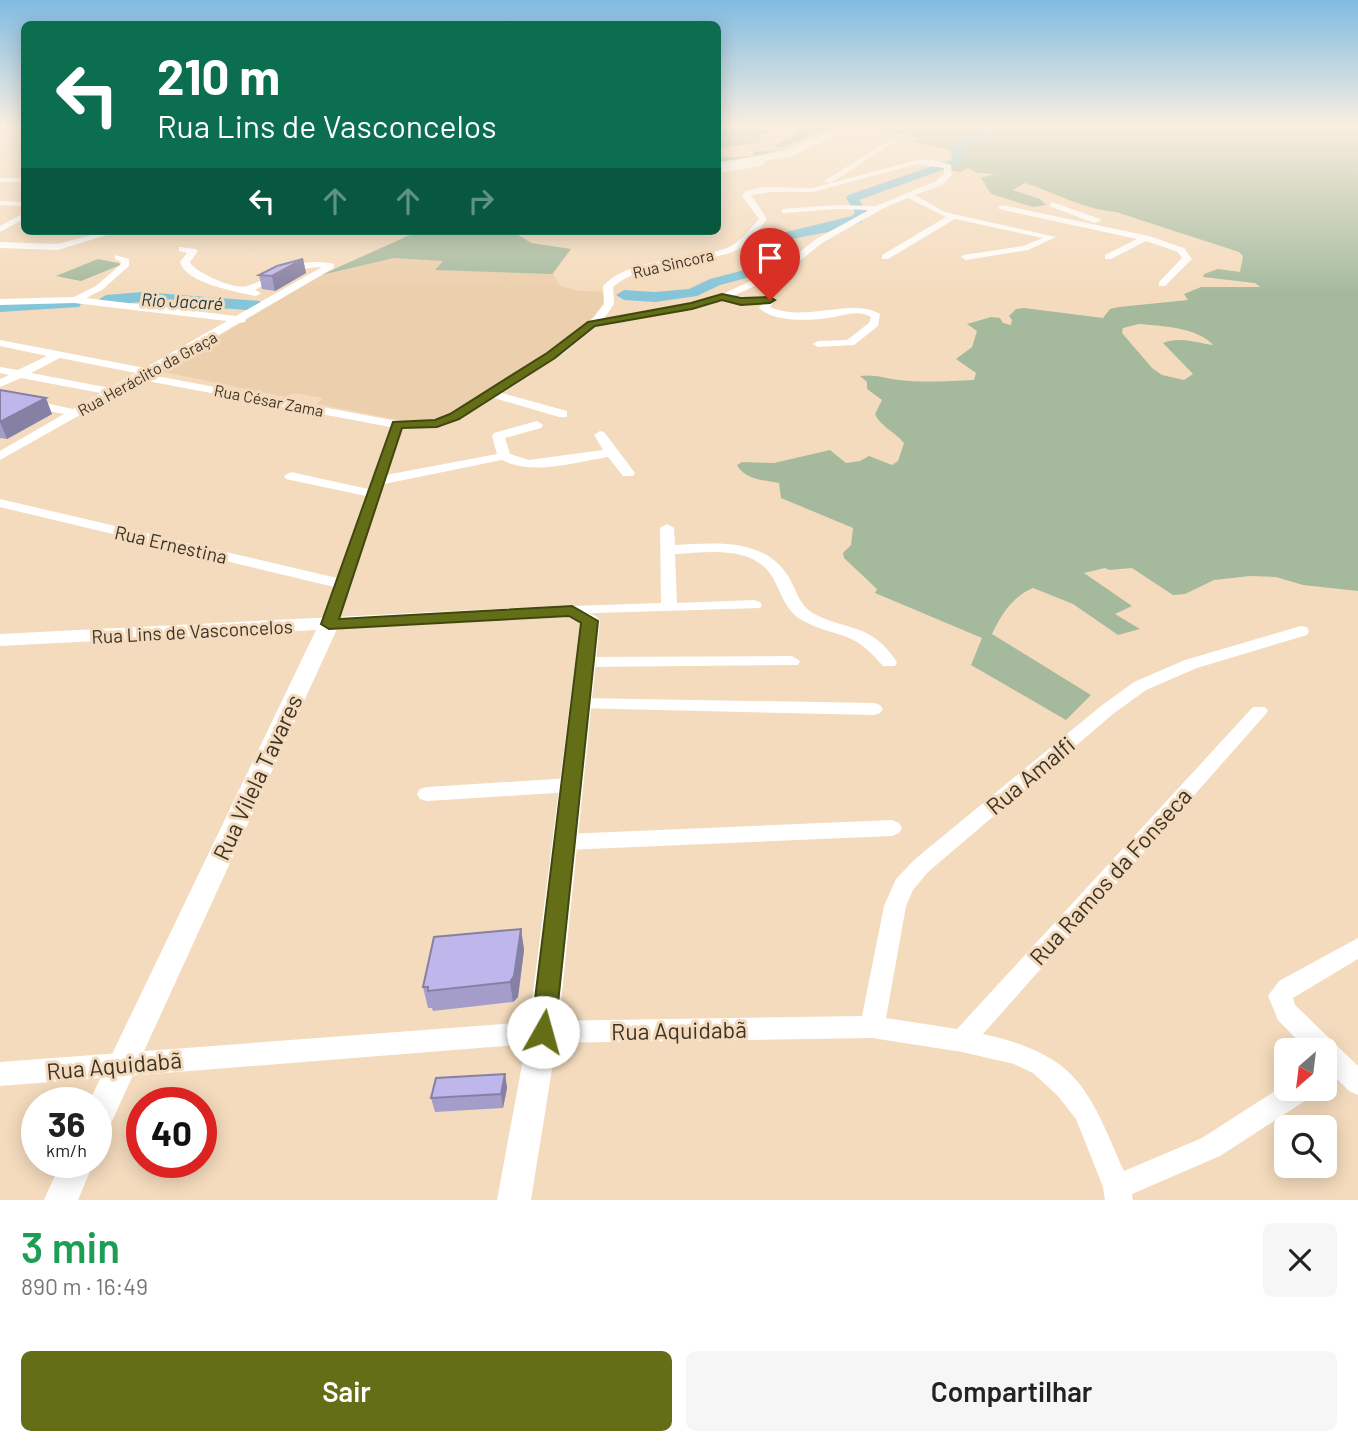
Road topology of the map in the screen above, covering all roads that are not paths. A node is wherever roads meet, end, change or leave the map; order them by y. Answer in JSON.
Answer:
{"nodes":[{"id":1,"x":828,"y":181,"type":"edge"},
{"id":2,"x":852,"y":181,"type":"edge"},
{"id":3,"x":941,"y":181,"type":"edge"},
{"id":4,"x":810,"y":190,"type":"junction"},
{"id":5,"x":908,"y":195,"type":"junction"},
{"id":6,"x":0,"y":203,"type":"edge"},
{"id":7,"x":21,"y":204,"type":"edge"},
{"id":8,"x":1052,"y":204,"type":"dead end"},
{"id":9,"x":1002,"y":207,"type":"dead end"},
{"id":10,"x":871,"y":208,"type":"junction"},
{"id":11,"x":785,"y":211,"type":"dead end"},
{"id":12,"x":953,"y":217,"type":"junction"},
{"id":13,"x":21,"y":218,"type":"edge"},
{"id":14,"x":1060,"y":221,"type":"junction"},
{"id":15,"x":0,"y":229,"type":"edge"},
{"id":16,"x":1126,"y":231,"type":"junction"},
{"id":17,"x":102,"y":235,"type":"edge"},
{"id":18,"x":1052,"y":237,"type":"junction"},
{"id":19,"x":1146,"y":238,"type":"junction"},
{"id":20,"x":0,"y":245,"type":"edge"},
{"id":21,"x":190,"y":254,"type":"dead end"},
{"id":22,"x":118,"y":257,"type":"dead end"},
{"id":23,"x":885,"y":257,"type":"dead end"},
{"id":24,"x":966,"y":257,"type":"dead end"},
{"id":25,"x":1108,"y":257,"type":"dead end"},
{"id":26,"x":1162,"y":284,"type":"dead end"},
{"id":27,"x":247,"y":290,"type":"junction"},
{"id":28,"x":722,"y":297,"type":"junction"},
{"id":29,"x":279,"y":298,"type":"junction"},
{"id":30,"x":74,"y":300,"type":"junction"},
{"id":31,"x":0,"y":302,"type":"edge"},
{"id":32,"x":242,"y":320,"type":"junction"},
{"id":33,"x":592,"y":324,"type":"junction"},
{"id":34,"x":0,"y":343,"type":"edge"},
{"id":35,"x":818,"y":344,"type":"dead end"},
{"id":36,"x":59,"y":354,"type":"junction"},
{"id":37,"x":0,"y":370,"type":"edge"},
{"id":38,"x":20,"y":374,"type":"junction"},
{"id":39,"x":145,"y":374,"type":"junction"},
{"id":40,"x":0,"y":384,"type":"edge"},
{"id":41,"x":112,"y":392,"type":"junction"},
{"id":42,"x":491,"y":393,"type":"junction"},
{"id":43,"x":0,"y":397,"type":"edge"},
{"id":44,"x":75,"y":414,"type":"junction"},
{"id":45,"x":563,"y":414,"type":"dead end"},
{"id":46,"x":397,"y":425,"type":"junction"},
{"id":47,"x":537,"y":425,"type":"dead end"},
{"id":48,"x":600,"y":435,"type":"dead end"},
{"id":49,"x":611,"y":453,"type":"junction"},
{"id":50,"x":0,"y":456,"type":"edge"},
{"id":51,"x":505,"y":456,"type":"junction"},
{"id":52,"x":628,"y":473,"type":"dead end"},
{"id":53,"x":291,"y":476,"type":"dead end"},
{"id":54,"x":377,"y":488,"type":"junction"},
{"id":55,"x":0,"y":503,"type":"edge"},
{"id":56,"x":667,"y":528,"type":"dead end"},
{"id":57,"x":668,"y":550,"type":"junction"},
{"id":58,"x":342,"y":584,"type":"junction"},
{"id":59,"x":754,"y":605,"type":"dead end"},
{"id":60,"x":669,"y":608,"type":"junction"},
{"id":61,"x":581,"y":616,"type":"junction"},
{"id":62,"x":329,"y":624,"type":"junction"},
{"id":63,"x":1301,"y":631,"type":"dead end"},
{"id":64,"x":0,"y":640,"type":"edge"},
{"id":65,"x":792,"y":661,"type":"dead end"},
{"id":66,"x":586,"y":662,"type":"junction"},
{"id":67,"x":889,"y":662,"type":"dead end"},
{"id":68,"x":580,"y":704,"type":"junction"},
{"id":69,"x":874,"y":709,"type":"dead end"},
{"id":70,"x":1259,"y":711,"type":"dead end"},
{"id":71,"x":571,"y":785,"type":"junction"},
{"id":72,"x":427,"y":793,"type":"dead end"},
{"id":73,"x":892,"y":828,"type":"dead end"},
{"id":74,"x":565,"y":842,"type":"junction"},
{"id":75,"x":1358,"y":947,"type":"edge"},
{"id":76,"x":872,"y":1027,"type":"junction"},
{"id":77,"x":543,"y":1032,"type":"junction"},
{"id":78,"x":962,"y":1041,"type":"junction"},
{"id":79,"x":121,"y":1065,"type":"junction"},
{"id":80,"x":1341,"y":1069,"type":"edge"},
{"id":81,"x":0,"y":1074,"type":"edge"},
{"id":82,"x":111,"y":1087,"type":"edge"},
{"id":83,"x":1282,"y":1101,"type":"edge"},
{"id":84,"x":71,"y":1178,"type":"edge"},
{"id":85,"x":1118,"y":1193,"type":"edge"},
{"id":86,"x":61,"y":1200,"type":"edge"},
{"id":87,"x":514,"y":1200,"type":"edge"}],
"edges":[{"from":1,"to":4,"type":"street","name":"Rua Sincora"},
{"from":2,"to":4,"type":"street","name":"Rua Sincora"},
{"from":3,"to":5,"type":"street","name":"Rua Sincora"},
{"from":4,"to":33,"type":"street","name":"Rua Sincora"},
{"from":5,"to":10,"type":"street"},
{"from":5,"to":12,"type":"street"},
{"from":6,"to":7,"type":"street"},
{"from":8,"to":16,"type":"street"},
{"from":9,"to":14,"type":"street"},
{"from":10,"to":11,"type":"street"},
{"from":10,"to":28,"type":"street"},
{"from":12,"to":18,"type":"street"},
{"from":12,"to":23,"type":"street"},
{"from":13,"to":15,"type":"street"},
{"from":14,"to":16,"type":"street"},
{"from":14,"to":18,"type":"street"},
{"from":16,"to":19,"type":"street"},
{"from":17,"to":20,"type":"street"},
{"from":18,"to":24,"type":"street"},
{"from":19,"to":25,"type":"street"},
{"from":19,"to":26,"type":"street"},
{"from":21,"to":27,"type":"street"},
{"from":22,"to":30,"type":"street"},
{"from":27,"to":29,"type":"street"},
{"from":27,"to":29,"type":"street","name":"Rua Heráclito da Graça"},
{"from":28,"to":33,"type":"street"},
{"from":28,"to":35,"type":"street"},
{"from":29,"to":32,"type":"street","name":"Rua Heráclito da Graça"},
{"from":30,"to":31,"type":"street"},
{"from":30,"to":32,"type":"street"},
{"from":32,"to":39,"type":"street","name":"Rua Heráclito da Graça"},
{"from":33,"to":42,"type":"street","name":"Rua César Zama"},
{"from":34,"to":36,"type":"street","name":"Rua César Zama"},
{"from":36,"to":38,"type":"street"},
{"from":36,"to":39,"type":"street","name":"Rua César Zama"},
{"from":37,"to":38,"type":"street"},
{"from":38,"to":40,"type":"street"},
{"from":38,"to":41,"type":"street"},
{"from":39,"to":41,"type":"street","name":"Rua Heráclito da Graça"},
{"from":39,"to":46,"type":"street","name":"Rua César Zama"},
{"from":41,"to":44,"type":"street","name":"Rua Heráclito da Graça"},
{"from":42,"to":45,"type":"street"},
{"from":42,"to":46,"type":"street","name":"Rua César Zama"},
{"from":43,"to":44,"type":"street"},
{"from":44,"to":50,"type":"street","name":"Rua Heráclito da Graça"},
{"from":46,"to":54,"type":"street","name":"Rua Vilela Tavares"},
{"from":47,"to":51,"type":"street"},
{"from":48,"to":49,"type":"street"},
{"from":49,"to":51,"type":"street"},
{"from":49,"to":52,"type":"street"},
{"from":51,"to":54,"type":"street"},
{"from":53,"to":54,"type":"street"},
{"from":54,"to":58,"type":"street","name":"Rua Vilela Tavares"},
{"from":55,"to":58,"type":"street","name":"Rua Ernestina"},
{"from":56,"to":57,"type":"street"},
{"from":57,"to":60,"type":"street"},
{"from":57,"to":67,"type":"street"},
{"from":58,"to":62,"type":"street","name":"Rua Vilela Tavares"},
{"from":59,"to":60,"type":"street","name":"Rua Lins de Vasconcelos"},
{"from":60,"to":61,"type":"street","name":"Rua Lins de Vasconcelos"},
{"from":61,"to":62,"type":"street","name":"Rua Lins de Vasconcelos"},
{"from":61,"to":66,"type":"street"},
{"from":62,"to":64,"type":"street","name":"Rua Lins de Vasconcelos"},
{"from":62,"to":79,"type":"street","name":"Rua Vilela Tavares"},
{"from":63,"to":76,"type":"street","name":"Rua Amalfi"},
{"from":65,"to":66,"type":"street"},
{"from":66,"to":68,"type":"street"},
{"from":68,"to":69,"type":"street"},
{"from":68,"to":71,"type":"street"},
{"from":70,"to":78,"type":"street","name":"Rua Ramos da Fonseca"},
{"from":71,"to":72,"type":"street"},
{"from":71,"to":74,"type":"street"},
{"from":73,"to":74,"type":"street"},
{"from":74,"to":77,"type":"street"},
{"from":75,"to":80,"type":"street"},
{"from":76,"to":77,"type":"street","name":"Rua Aquidabã"},
{"from":76,"to":78,"type":"street","name":"Rua Aquidabã"},
{"from":77,"to":79,"type":"street","name":"Rua Aquidabã"},
{"from":77,"to":87,"type":"street"},
{"from":78,"to":85,"type":"street","name":"Rua Aquidabã"},
{"from":79,"to":81,"type":"street","name":"Rua Aquidabã"},
{"from":79,"to":82,"type":"street","name":"Rua Vilela Tavares"},
{"from":83,"to":85,"type":"street","name":"Rua Aquidabã"},
{"from":84,"to":86,"type":"street"}]}
